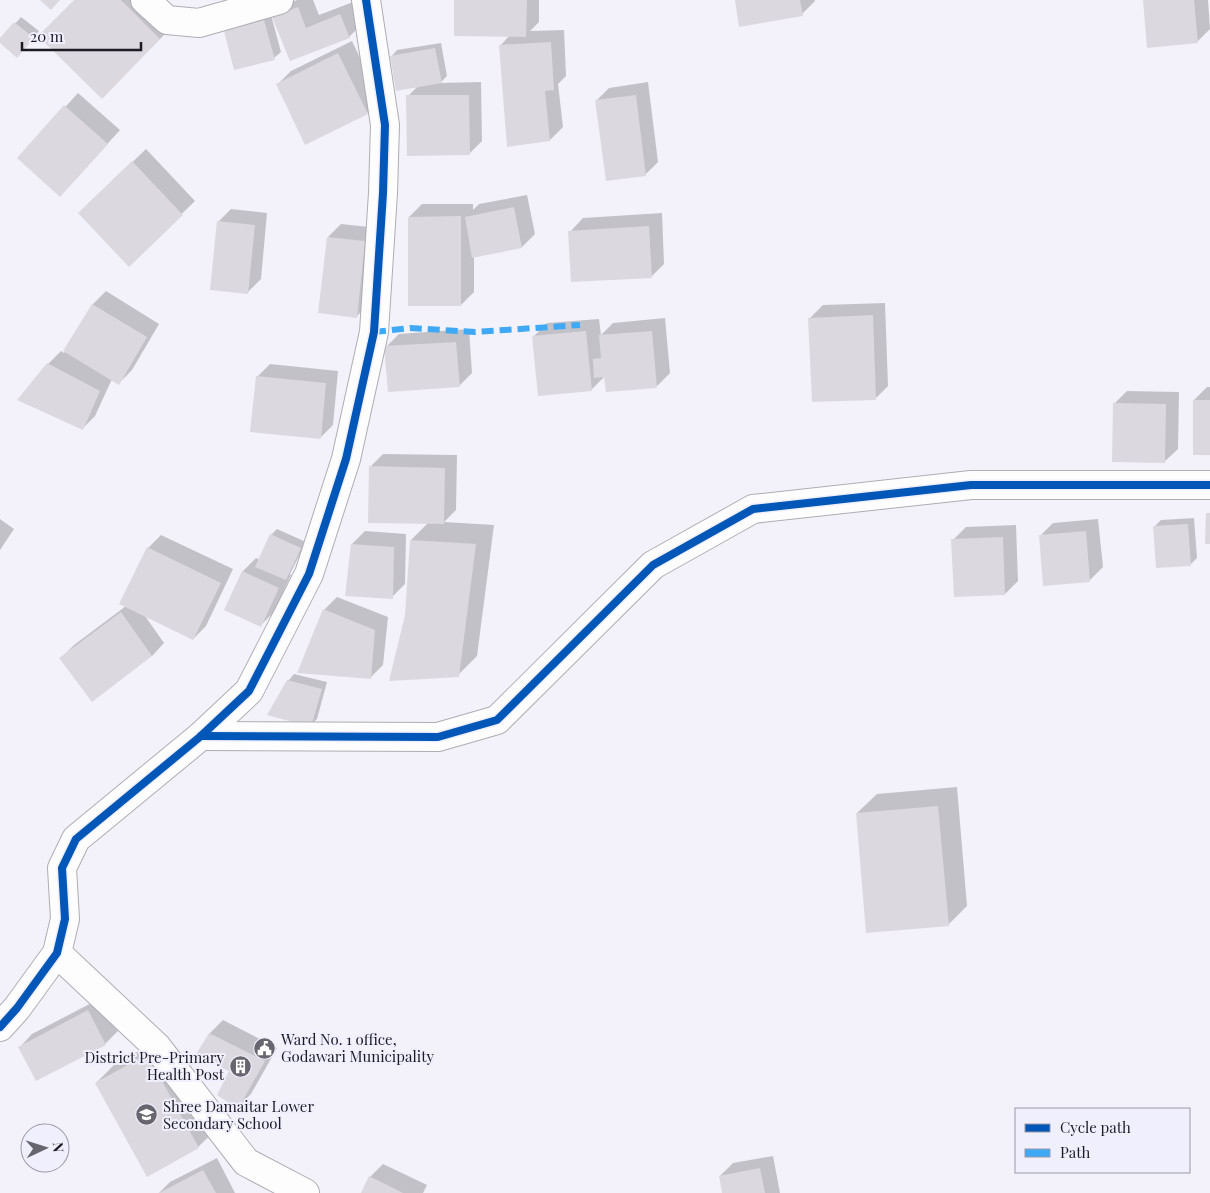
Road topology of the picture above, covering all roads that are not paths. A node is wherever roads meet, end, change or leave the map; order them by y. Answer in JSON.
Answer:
{"nodes":[{"id":1,"x":144,"y":0,"type":"edge"},
{"id":2,"x":278,"y":0,"type":"edge"},
{"id":3,"x":366,"y":0,"type":"edge"},
{"id":4,"x":1210,"y":485,"type":"edge"},
{"id":5,"x":201,"y":736,"type":"junction"},
{"id":6,"x":57,"y":953,"type":"junction"},
{"id":7,"x":0,"y":1027,"type":"edge"},
{"id":8,"x":305,"y":1193,"type":"edge"}],
"edges":[{"from":1,"to":2,"type":"street"},
{"from":3,"to":5,"type":"street"},
{"from":4,"to":5,"type":"street"},
{"from":5,"to":6,"type":"street"},
{"from":6,"to":7,"type":"street"},
{"from":6,"to":8,"type":"street"}]}
